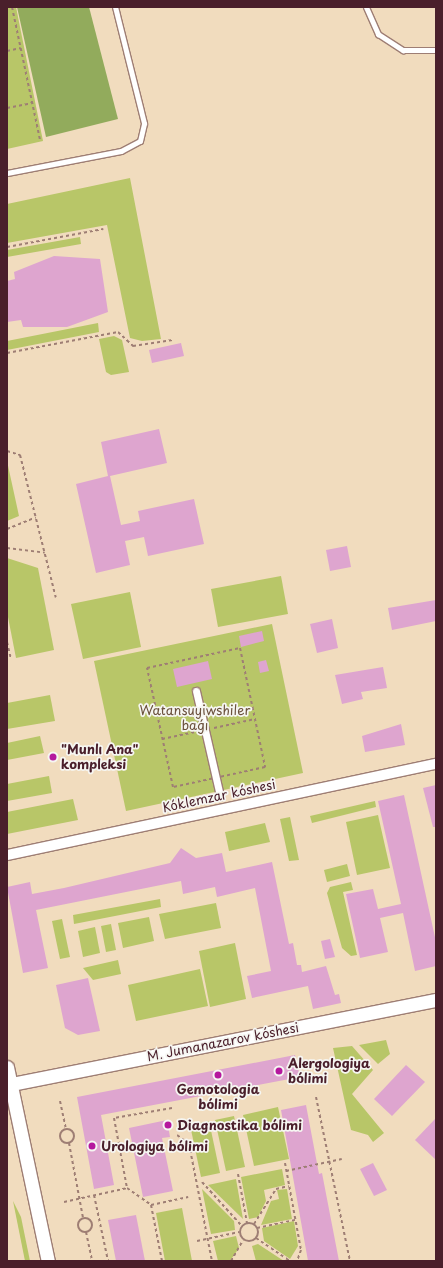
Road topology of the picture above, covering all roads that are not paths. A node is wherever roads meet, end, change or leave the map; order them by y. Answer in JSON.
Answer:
{"nodes":[{"id":1,"x":115,"y":7,"type":"edge"},
{"id":2,"x":366,"y":7,"type":"edge"},
{"id":3,"x":436,"y":50,"type":"edge"},
{"id":4,"x":7,"y":173,"type":"edge"},
{"id":5,"x":196,"y":691,"type":"dead end"},
{"id":6,"x":436,"y":764,"type":"edge"},
{"id":7,"x":220,"y":796,"type":"dead end"},
{"id":8,"x":7,"y":854,"type":"edge"},
{"id":9,"x":436,"y":1000,"type":"edge"},
{"id":10,"x":7,"y":1067,"type":"edge"},
{"id":11,"x":9,"y":1082,"type":"edge"},
{"id":12,"x":48,"y":1261,"type":"edge"}],
"edges":[{"from":1,"to":4,"type":"lane"},
{"from":2,"to":3,"type":"lane"},
{"from":5,"to":7,"type":"street"},
{"from":6,"to":8,"type":"street","name":"Kóklemzar kóshesi"},
{"from":9,"to":11,"type":"main road","name":"M. Jumanazarov kóshesi"},
{"from":10,"to":11,"type":"main road"},
{"from":11,"to":12,"type":"main road"}]}
